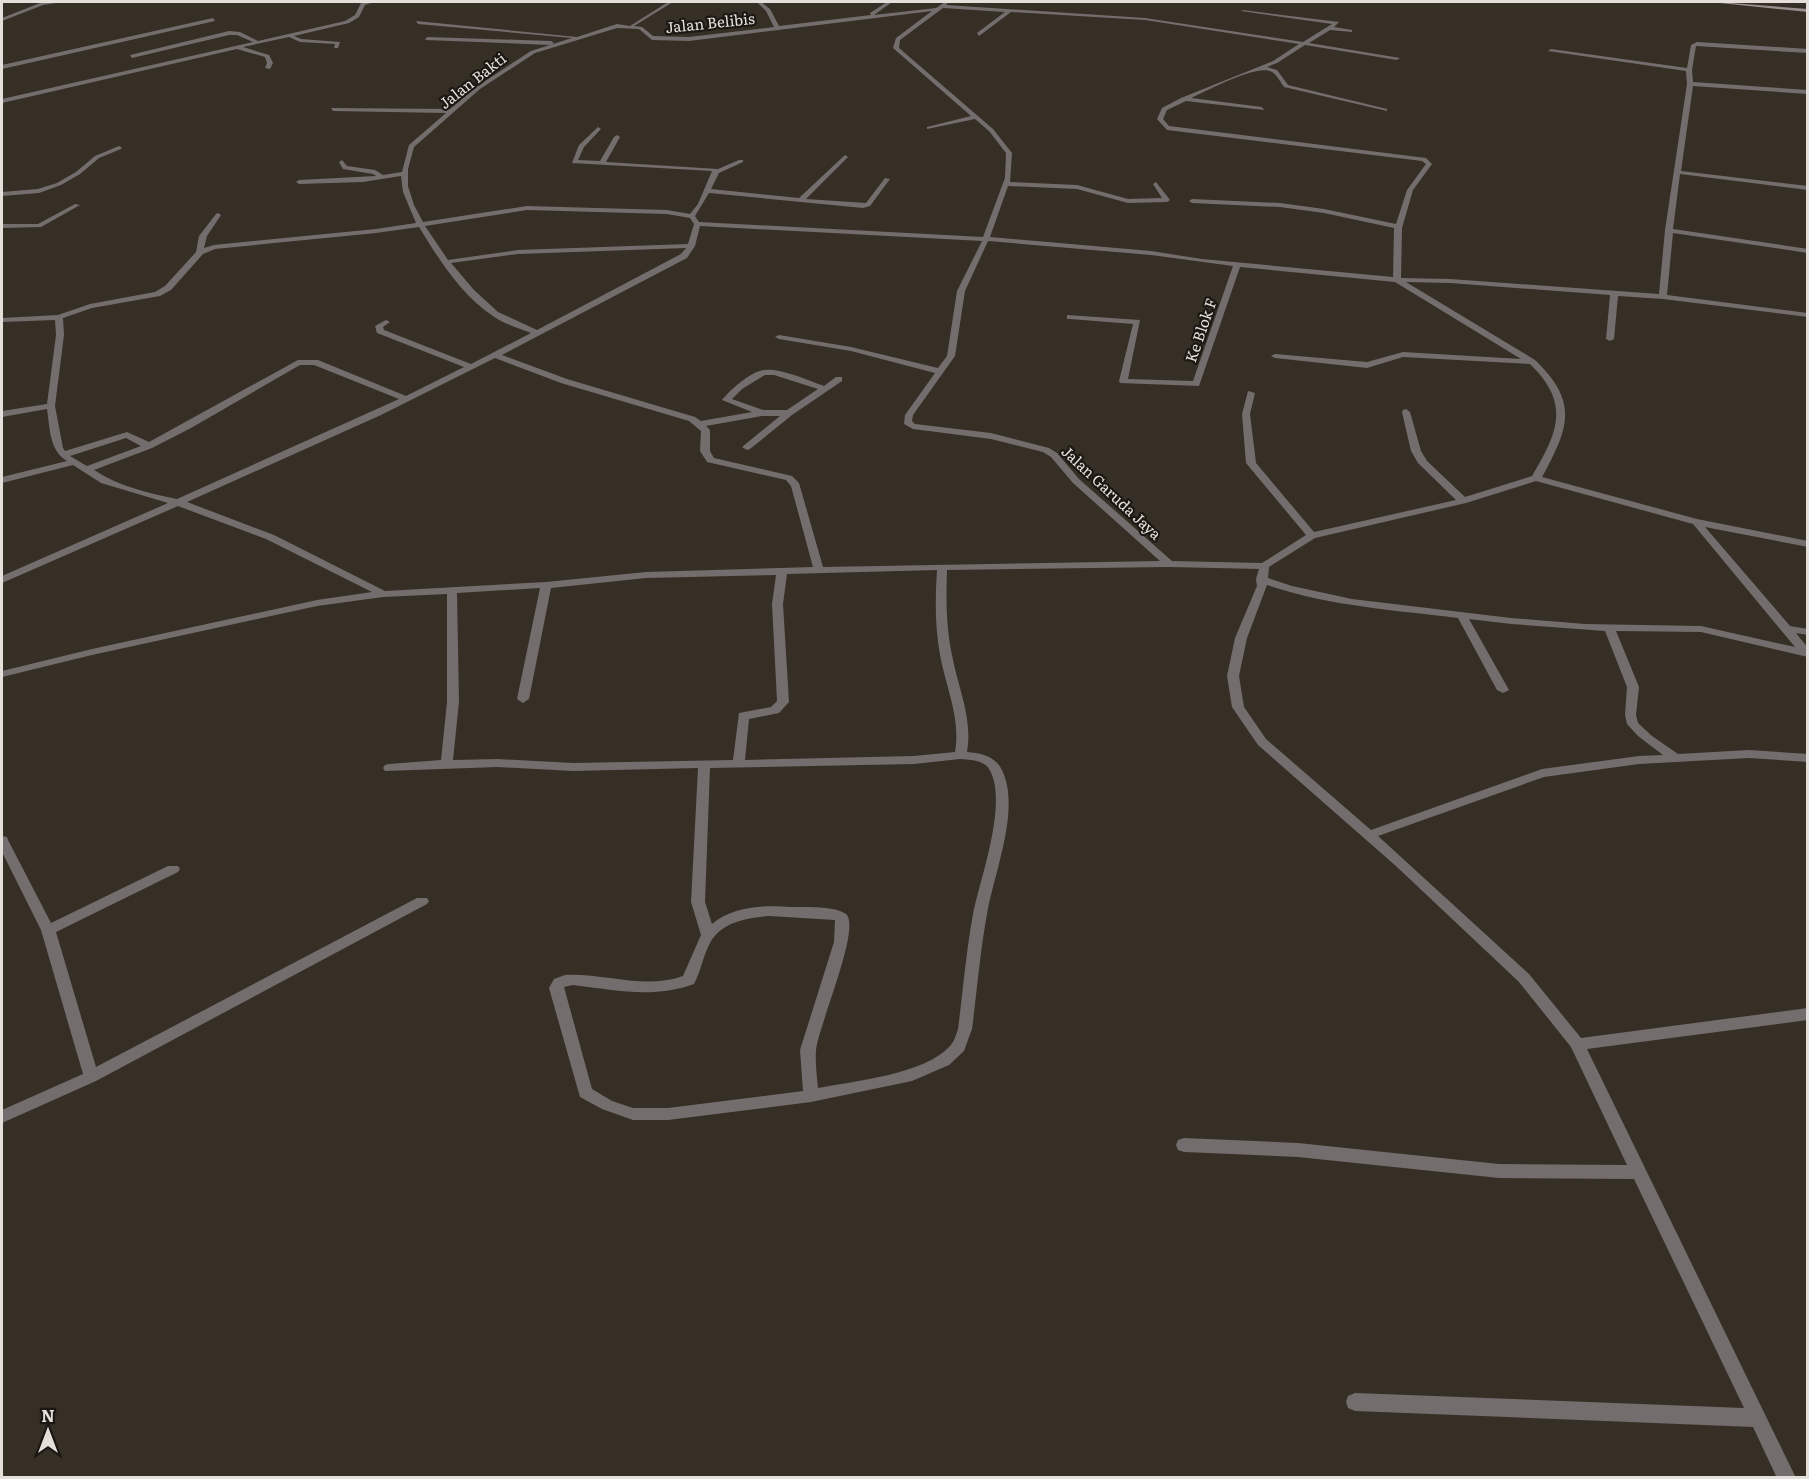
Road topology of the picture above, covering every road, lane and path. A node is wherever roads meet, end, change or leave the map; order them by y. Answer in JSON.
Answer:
{"nodes":[{"id":1,"x":60,"y":2,"type":"edge"},
{"id":2,"x":372,"y":2,"type":"edge"},
{"id":3,"x":671,"y":2,"type":"edge"},
{"id":4,"x":759,"y":2,"type":"edge"},
{"id":5,"x":890,"y":2,"type":"edge"},
{"id":6,"x":1720,"y":2,"type":"edge"},
{"id":7,"x":942,"y":5,"type":"edge"},
{"id":8,"x":1009,"y":11,"type":"junction"},
{"id":9,"x":1243,"y":11,"type":"dead end"},
{"id":10,"x":1808,"y":11,"type":"edge"},
{"id":11,"x":868,"y":16,"type":"junction"},
{"id":12,"x":2,"y":20,"type":"edge"},
{"id":13,"x":213,"y":20,"type":"dead end"},
{"id":14,"x":417,"y":22,"type":"dead end"},
{"id":15,"x":632,"y":26,"type":"junction"},
{"id":16,"x":777,"y":27,"type":"junction"},
{"id":17,"x":1329,"y":28,"type":"junction"},
{"id":18,"x":1350,"y":31,"type":"dead end"},
{"id":19,"x":979,"y":34,"type":"dead end"},
{"id":20,"x":290,"y":35,"type":"junction"},
{"id":21,"x":583,"y":38,"type":"junction"},
{"id":22,"x":427,"y":39,"type":"dead end"},
{"id":23,"x":259,"y":43,"type":"junction"},
{"id":24,"x":566,"y":43,"type":"junction"},
{"id":25,"x":1305,"y":44,"type":"junction"},
{"id":26,"x":336,"y":47,"type":"dead end"},
{"id":27,"x":238,"y":48,"type":"junction"},
{"id":28,"x":1551,"y":51,"type":"dead end"},
{"id":29,"x":1808,"y":51,"type":"edge"},
{"id":30,"x":132,"y":56,"type":"dead end"},
{"id":31,"x":1397,"y":58,"type":"dead end"},
{"id":32,"x":2,"y":67,"type":"edge"},
{"id":33,"x":1261,"y":67,"type":"junction"},
{"id":34,"x":268,"y":68,"type":"dead end"},
{"id":35,"x":1689,"y":70,"type":"junction"},
{"id":36,"x":1690,"y":84,"type":"junction"},
{"id":37,"x":1808,"y":92,"type":"edge"},
{"id":38,"x":1182,"y":99,"type":"junction"},
{"id":39,"x":2,"y":101,"type":"edge"},
{"id":40,"x":333,"y":109,"type":"dead end"},
{"id":41,"x":1262,"y":109,"type":"dead end"},
{"id":42,"x":1385,"y":110,"type":"dead end"},
{"id":43,"x":451,"y":111,"type":"junction"},
{"id":44,"x":975,"y":117,"type":"junction"},
{"id":45,"x":929,"y":128,"type":"dead end"},
{"id":46,"x":598,"y":129,"type":"dead end"},
{"id":47,"x":617,"y":137,"type":"dead end"},
{"id":48,"x":119,"y":148,"type":"dead end"},
{"id":49,"x":845,"y":157,"type":"dead end"},
{"id":50,"x":741,"y":161,"type":"dead end"},
{"id":51,"x":342,"y":162,"type":"dead end"},
{"id":52,"x":602,"y":163,"type":"junction"},
{"id":53,"x":716,"y":172,"type":"junction"},
{"id":54,"x":1677,"y":172,"type":"junction"},
{"id":55,"x":405,"y":173,"type":"junction"},
{"id":56,"x":382,"y":177,"type":"junction"},
{"id":57,"x":887,"y":179,"type":"dead end"},
{"id":58,"x":299,"y":182,"type":"dead end"},
{"id":59,"x":1006,"y":184,"type":"junction"},
{"id":60,"x":1156,"y":184,"type":"dead end"},
{"id":61,"x":1808,"y":188,"type":"edge"},
{"id":62,"x":707,"y":191,"type":"junction"},
{"id":63,"x":2,"y":194,"type":"edge"},
{"id":64,"x":800,"y":201,"type":"junction"},
{"id":65,"x":1192,"y":201,"type":"dead end"},
{"id":66,"x":77,"y":205,"type":"dead end"},
{"id":67,"x":218,"y":215,"type":"dead end"},
{"id":68,"x":695,"y":220,"type":"junction"},
{"id":69,"x":418,"y":223,"type":"junction"},
{"id":70,"x":2,"y":226,"type":"edge"},
{"id":71,"x":1398,"y":227,"type":"junction"},
{"id":72,"x":1669,"y":230,"type":"junction"},
{"id":73,"x":986,"y":239,"type":"junction"},
{"id":74,"x":691,"y":246,"type":"junction"},
{"id":75,"x":1808,"y":251,"type":"edge"},
{"id":76,"x":200,"y":252,"type":"junction"},
{"id":77,"x":446,"y":262,"type":"junction"},
{"id":78,"x":1237,"y":264,"type":"junction"},
{"id":79,"x":1397,"y":280,"type":"junction"},
{"id":80,"x":1614,"y":293,"type":"junction"},
{"id":81,"x":1663,"y":297,"type":"junction"},
{"id":82,"x":1808,"y":315,"type":"edge"},
{"id":83,"x":58,"y":316,"type":"junction"},
{"id":84,"x":1070,"y":317,"type":"dead end"},
{"id":85,"x":2,"y":320,"type":"edge"},
{"id":86,"x":386,"y":322,"type":"dead end"},
{"id":87,"x":537,"y":333,"type":"junction"},
{"id":88,"x":779,"y":337,"type":"dead end"},
{"id":89,"x":1610,"y":339,"type":"dead end"},
{"id":90,"x":495,"y":355,"type":"junction"},
{"id":91,"x":1275,"y":356,"type":"dead end"},
{"id":92,"x":1532,"y":362,"type":"junction"},
{"id":93,"x":472,"y":367,"type":"junction"},
{"id":94,"x":939,"y":371,"type":"junction"},
{"id":95,"x":839,"y":380,"type":"dead end"},
{"id":96,"x":826,"y":389,"type":"junction"},
{"id":97,"x":1251,"y":393,"type":"dead end"},
{"id":98,"x":406,"y":399,"type":"junction"},
{"id":99,"x":51,"y":406,"type":"junction"},
{"id":100,"x":1406,"y":412,"type":"dead end"},
{"id":101,"x":762,"y":413,"type":"junction"},
{"id":102,"x":789,"y":413,"type":"junction"},
{"id":103,"x":2,"y":414,"type":"edge"},
{"id":104,"x":701,"y":424,"type":"junction"},
{"id":105,"x":149,"y":446,"type":"junction"},
{"id":106,"x":747,"y":447,"type":"dead end"},
{"id":107,"x":63,"y":455,"type":"junction"},
{"id":108,"x":75,"y":462,"type":"junction"},
{"id":109,"x":86,"y":470,"type":"junction"},
{"id":110,"x":1536,"y":478,"type":"junction"},
{"id":111,"x":2,"y":480,"type":"edge"},
{"id":112,"x":1463,"y":501,"type":"junction"},
{"id":113,"x":180,"y":503,"type":"junction"},
{"id":114,"x":1696,"y":522,"type":"junction"},
{"id":115,"x":1312,"y":537,"type":"junction"},
{"id":116,"x":1808,"y":544,"type":"edge"},
{"id":117,"x":1169,"y":564,"type":"junction"},
{"id":118,"x":942,"y":567,"type":"junction"},
{"id":119,"x":819,"y":571,"type":"junction"},
{"id":120,"x":782,"y":573,"type":"junction"},
{"id":121,"x":1262,"y":573,"type":"junction"},
{"id":122,"x":2,"y":580,"type":"edge"},
{"id":123,"x":546,"y":585,"type":"junction"},
{"id":124,"x":452,"y":590,"type":"junction"},
{"id":125,"x":383,"y":594,"type":"junction"},
{"id":126,"x":1462,"y":616,"type":"junction"},
{"id":127,"x":1609,"y":626,"type":"junction"},
{"id":128,"x":1790,"y":629,"type":"junction"},
{"id":129,"x":1808,"y":632,"type":"edge"},
{"id":130,"x":1807,"y":654,"type":"edge"},
{"id":131,"x":2,"y":674,"type":"edge"},
{"id":132,"x":1503,"y":690,"type":"dead end"},
{"id":133,"x":523,"y":699,"type":"dead end"},
{"id":134,"x":960,"y":755,"type":"junction"},
{"id":135,"x":1808,"y":758,"type":"edge"},
{"id":136,"x":1677,"y":759,"type":"junction"},
{"id":137,"x":704,"y":763,"type":"junction"},
{"id":138,"x":739,"y":763,"type":"junction"},
{"id":139,"x":447,"y":765,"type":"junction"},
{"id":140,"x":389,"y":768,"type":"dead end"},
{"id":141,"x":1369,"y":835,"type":"junction"},
{"id":142,"x":2,"y":840,"type":"edge"},
{"id":143,"x":173,"y":869,"type":"dead end"},
{"id":144,"x":422,"y":901,"type":"dead end"},
{"id":145,"x":48,"y":930,"type":"junction"},
{"id":146,"x":708,"y":935,"type":"junction"},
{"id":147,"x":1808,"y":1014,"type":"edge"},
{"id":148,"x":1577,"y":1044,"type":"junction"},
{"id":149,"x":91,"y":1077,"type":"junction"},
{"id":150,"x":811,"y":1096,"type":"junction"},
{"id":151,"x":2,"y":1117,"type":"edge"},
{"id":152,"x":1184,"y":1145,"type":"dead end"},
{"id":153,"x":1639,"y":1172,"type":"junction"},
{"id":154,"x":1355,"y":1402,"type":"dead end"},
{"id":155,"x":1758,"y":1418,"type":"junction"},
{"id":156,"x":1787,"y":1478,"type":"edge"}],
"edges":[{"from":1,"to":12,"type":"street"},
{"from":2,"to":20,"type":"street"},
{"from":3,"to":15,"type":"street"},
{"from":4,"to":16,"type":"street"},
{"from":5,"to":11,"type":"street"},
{"from":6,"to":10,"type":"street"},
{"from":7,"to":8,"type":"street","name":"Jalan Belibis"},
{"from":7,"to":11,"type":"street","name":"Jalan Belibis"},
{"from":7,"to":44,"type":"street","name":"Jalan Garuda Jaya"},
{"from":8,"to":19,"type":"street"},
{"from":8,"to":25,"type":"street","name":"Jalan Belibis"},
{"from":9,"to":17,"type":"street"},
{"from":11,"to":16,"type":"street","name":"Jalan Belibis"},
{"from":13,"to":32,"type":"street"},
{"from":14,"to":21,"type":"street"},
{"from":15,"to":16,"type":"street","name":"Jalan Belibis"},
{"from":15,"to":21,"type":"street","name":"Jalan Bakti"},
{"from":17,"to":18,"type":"street"},
{"from":17,"to":25,"type":"street"},
{"from":20,"to":23,"type":"street"},
{"from":20,"to":26,"type":"street"},
{"from":21,"to":24,"type":"street","name":"Jalan Bakti"},
{"from":22,"to":24,"type":"street"},
{"from":23,"to":27,"type":"street"},
{"from":23,"to":30,"type":"street"},
{"from":24,"to":43,"type":"street","name":"Jalan Bakti"},
{"from":25,"to":31,"type":"street","name":"Jalan Belibis"},
{"from":25,"to":33,"type":"street"},
{"from":27,"to":34,"type":"street"},
{"from":27,"to":39,"type":"street"},
{"from":28,"to":35,"type":"street"},
{"from":29,"to":35,"type":"street"},
{"from":33,"to":38,"type":"street"},
{"from":33,"to":42,"type":"street"},
{"from":35,"to":36,"type":"street"},
{"from":36,"to":37,"type":"street"},
{"from":36,"to":54,"type":"street"},
{"from":38,"to":41,"type":"street"},
{"from":38,"to":71,"type":"street"},
{"from":40,"to":43,"type":"street"},
{"from":43,"to":55,"type":"street","name":"Jalan Bakti"},
{"from":44,"to":45,"type":"street"},
{"from":44,"to":59,"type":"street","name":"Jalan Garuda Jaya"},
{"from":46,"to":52,"type":"street"},
{"from":47,"to":52,"type":"street"},
{"from":48,"to":63,"type":"street"},
{"from":49,"to":64,"type":"street"},
{"from":50,"to":53,"type":"street"},
{"from":51,"to":56,"type":"street"},
{"from":52,"to":53,"type":"street"},
{"from":53,"to":62,"type":"street"},
{"from":54,"to":61,"type":"street"},
{"from":54,"to":72,"type":"street"},
{"from":55,"to":56,"type":"street"},
{"from":55,"to":69,"type":"street","name":"Jalan Bakti"},
{"from":56,"to":58,"type":"street"},
{"from":57,"to":64,"type":"street"},
{"from":59,"to":60,"type":"street"},
{"from":59,"to":73,"type":"street","name":"Jalan Garuda Jaya"},
{"from":62,"to":64,"type":"street"},
{"from":62,"to":68,"type":"street"},
{"from":65,"to":71,"type":"street"},
{"from":66,"to":70,"type":"street"},
{"from":67,"to":76,"type":"street"},
{"from":68,"to":69,"type":"street"},
{"from":68,"to":73,"type":"street"},
{"from":68,"to":74,"type":"street"},
{"from":69,"to":76,"type":"street"},
{"from":69,"to":77,"type":"street","name":"Jalan Bakti"},
{"from":71,"to":79,"type":"street"},
{"from":72,"to":75,"type":"street"},
{"from":72,"to":81,"type":"street"},
{"from":73,"to":78,"type":"street"},
{"from":73,"to":94,"type":"street","name":"Jalan Garuda Jaya"},
{"from":74,"to":77,"type":"street"},
{"from":74,"to":87,"type":"street"},
{"from":76,"to":83,"type":"street"},
{"from":77,"to":87,"type":"street","name":"Jalan Bakti"},
{"from":78,"to":79,"type":"street"},
{"from":78,"to":84,"type":"street","name":"Ke Blok F"},
{"from":79,"to":80,"type":"street"},
{"from":79,"to":92,"type":"street"},
{"from":80,"to":81,"type":"street"},
{"from":80,"to":89,"type":"street"},
{"from":81,"to":82,"type":"street"},
{"from":83,"to":85,"type":"street"},
{"from":83,"to":99,"type":"street"},
{"from":86,"to":93,"type":"street"},
{"from":87,"to":90,"type":"street"},
{"from":88,"to":94,"type":"street"},
{"from":90,"to":93,"type":"street"},
{"from":90,"to":104,"type":"street"},
{"from":91,"to":92,"type":"street"},
{"from":92,"to":110,"type":"street"},
{"from":93,"to":98,"type":"street"},
{"from":94,"to":117,"type":"street","name":"Jalan Garuda Jaya"},
{"from":95,"to":96,"type":"street"},
{"from":96,"to":101,"type":"street"},
{"from":96,"to":102,"type":"street"},
{"from":97,"to":115,"type":"street"},
{"from":98,"to":105,"type":"street"},
{"from":98,"to":113,"type":"street"},
{"from":99,"to":103,"type":"street"},
{"from":99,"to":107,"type":"street"},
{"from":100,"to":112,"type":"street"},
{"from":101,"to":102,"type":"street"},
{"from":101,"to":104,"type":"street"},
{"from":102,"to":106,"type":"street"},
{"from":104,"to":119,"type":"street"},
{"from":105,"to":107,"type":"street"},
{"from":105,"to":109,"type":"street"},
{"from":107,"to":108,"type":"street"},
{"from":108,"to":109,"type":"street"},
{"from":108,"to":111,"type":"street"},
{"from":109,"to":113,"type":"street"},
{"from":110,"to":112,"type":"street"},
{"from":110,"to":114,"type":"street"},
{"from":112,"to":115,"type":"street"},
{"from":113,"to":122,"type":"street"},
{"from":113,"to":125,"type":"street"},
{"from":114,"to":116,"type":"street"},
{"from":114,"to":128,"type":"street"},
{"from":115,"to":121,"type":"street"},
{"from":117,"to":118,"type":"street"},
{"from":117,"to":121,"type":"street"},
{"from":118,"to":119,"type":"street"},
{"from":118,"to":134,"type":"street"},
{"from":119,"to":120,"type":"street"},
{"from":120,"to":123,"type":"street"},
{"from":120,"to":138,"type":"street"},
{"from":121,"to":126,"type":"street"},
{"from":121,"to":141,"type":"street"},
{"from":123,"to":124,"type":"street"},
{"from":123,"to":133,"type":"street"},
{"from":124,"to":125,"type":"street"},
{"from":124,"to":139,"type":"street"},
{"from":125,"to":131,"type":"street"},
{"from":126,"to":127,"type":"street"},
{"from":126,"to":132,"type":"street"},
{"from":127,"to":130,"type":"street"},
{"from":127,"to":136,"type":"street"},
{"from":128,"to":129,"type":"street"},
{"from":128,"to":130,"type":"street"},
{"from":134,"to":138,"type":"street"},
{"from":134,"to":150,"type":"street"},
{"from":135,"to":136,"type":"street"},
{"from":136,"to":141,"type":"street"},
{"from":137,"to":138,"type":"street"},
{"from":137,"to":139,"type":"street"},
{"from":137,"to":146,"type":"street"},
{"from":139,"to":140,"type":"street"},
{"from":141,"to":148,"type":"street"},
{"from":142,"to":145,"type":"street"},
{"from":143,"to":145,"type":"street"},
{"from":144,"to":149,"type":"street"},
{"from":145,"to":149,"type":"street"},
{"from":146,"to":150,"type":"street"},
{"from":146,"to":150,"type":"street"},
{"from":147,"to":148,"type":"street"},
{"from":148,"to":153,"type":"street"},
{"from":149,"to":151,"type":"street"},
{"from":152,"to":153,"type":"street"},
{"from":153,"to":155,"type":"street"},
{"from":154,"to":155,"type":"street"},
{"from":155,"to":156,"type":"street"}]}
